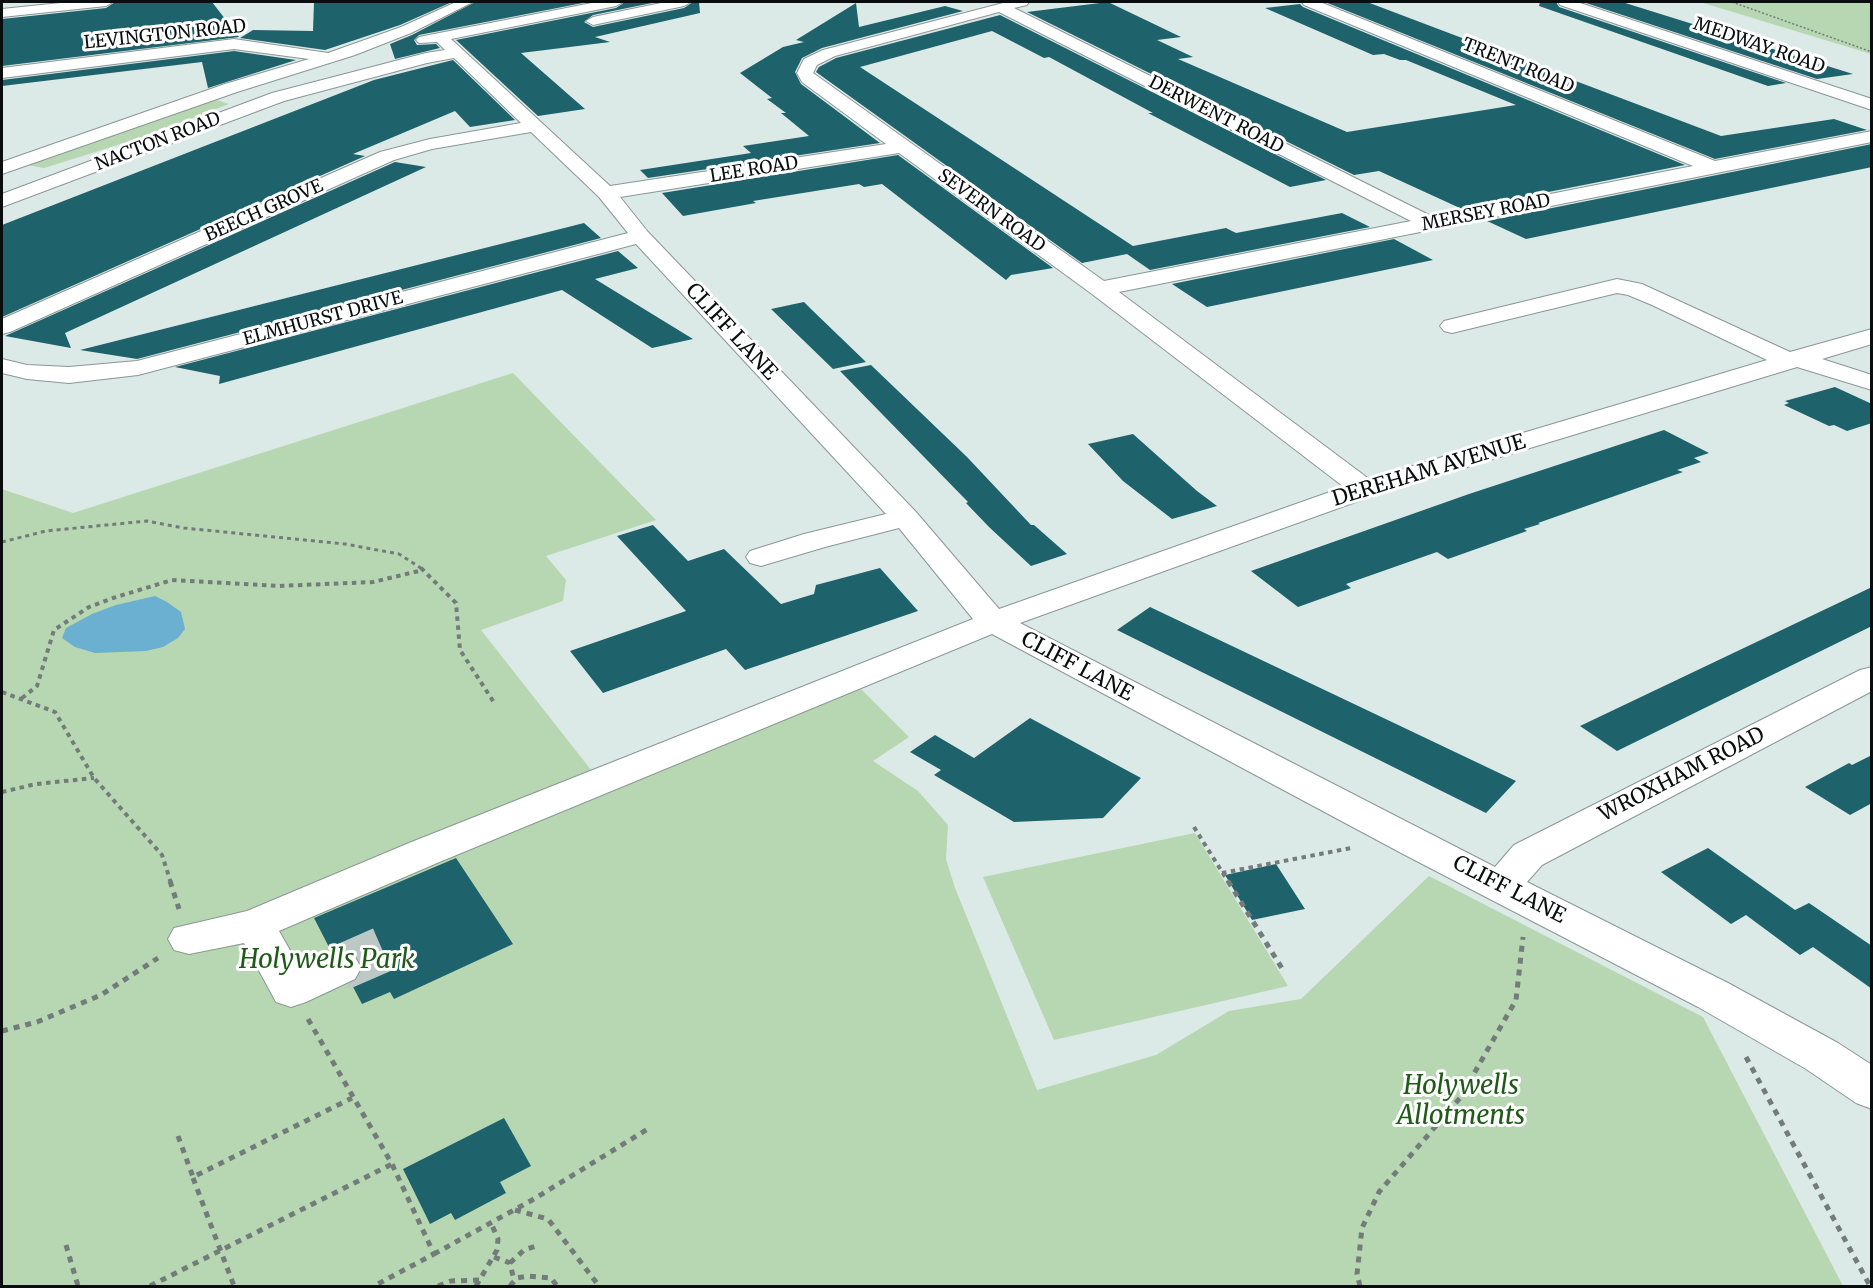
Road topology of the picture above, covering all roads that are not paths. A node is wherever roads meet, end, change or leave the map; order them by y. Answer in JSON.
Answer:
{"nodes":[{"id":1,"x":106,"y":2,"type":"edge"},
{"id":2,"x":466,"y":2,"type":"edge"},
{"id":3,"x":616,"y":2,"type":"edge"},
{"id":4,"x":684,"y":2,"type":"edge"},
{"id":5,"x":1022,"y":2,"type":"edge"},
{"id":6,"x":1309,"y":2,"type":"edge"},
{"id":7,"x":1565,"y":2,"type":"edge"},
{"id":8,"x":1000,"y":7,"type":"junction"},
{"id":9,"x":2,"y":13,"type":"edge"},
{"id":10,"x":570,"y":26,"type":"dead end"},
{"id":11,"x":456,"y":48,"type":"junction"},
{"id":12,"x":349,"y":52,"type":"junction"},
{"id":13,"x":331,"y":58,"type":"junction"},
{"id":14,"x":2,"y":73,"type":"edge"},
{"id":15,"x":231,"y":88,"type":"junction"},
{"id":16,"x":279,"y":97,"type":"junction"},
{"id":17,"x":1872,"y":105,"type":"edge"},
{"id":18,"x":536,"y":126,"type":"junction"},
{"id":19,"x":1872,"y":136,"type":"edge"},
{"id":20,"x":901,"y":147,"type":"junction"},
{"id":21,"x":1713,"y":167,"type":"junction"},
{"id":22,"x":2,"y":168,"type":"edge"},
{"id":23,"x":2,"y":181,"type":"edge"},
{"id":24,"x":37,"y":188,"type":"junction"},
{"id":25,"x":606,"y":193,"type":"junction"},
{"id":26,"x":2,"y":201,"type":"edge"},
{"id":27,"x":1432,"y":224,"type":"junction"},
{"id":28,"x":641,"y":236,"type":"junction"},
{"id":29,"x":1100,"y":289,"type":"junction"},
{"id":30,"x":1452,"y":326,"type":"dead end"},
{"id":31,"x":2,"y":327,"type":"edge"},
{"id":32,"x":1872,"y":336,"type":"edge"},
{"id":33,"x":1791,"y":359,"type":"junction"},
{"id":34,"x":2,"y":366,"type":"edge"},
{"id":35,"x":1872,"y":382,"type":"edge"},
{"id":36,"x":1365,"y":489,"type":"junction"},
{"id":37,"x":906,"y":518,"type":"junction"},
{"id":38,"x":761,"y":556,"type":"dead end"},
{"id":39,"x":993,"y":621,"type":"junction"},
{"id":40,"x":1872,"y":677,"type":"edge"},
{"id":41,"x":1516,"y":893,"type":"junction"},
{"id":42,"x":255,"y":925,"type":"junction"},
{"id":43,"x":189,"y":939,"type":"road end"},
{"id":44,"x":340,"y":968,"type":"tunnel mouth"},
{"id":45,"x":1872,"y":1090,"type":"edge"}],
"edges":[{"from":1,"to":9,"type":"street"},
{"from":2,"to":12,"type":"street","name":"NACTON ROAD"},
{"from":3,"to":11,"type":"street"},
{"from":4,"to":10,"type":"street"},
{"from":5,"to":8,"type":"street","name":"SEVERN ROAD"},
{"from":6,"to":21,"type":"street","name":"TRENT ROAD"},
{"from":7,"to":17,"type":"street","name":"MEDWAY ROAD"},
{"from":8,"to":20,"type":"street","name":"SEVERN ROAD"},
{"from":8,"to":27,"type":"street","name":"DERWENT ROAD"},
{"from":11,"to":12,"type":"street"},
{"from":11,"to":16,"type":"street","name":"NACTON ROAD"},
{"from":11,"to":18,"type":"street","name":"CLIFF LANE"},
{"from":12,"to":13,"type":"street","name":"NACTON ROAD"},
{"from":13,"to":14,"type":"street","name":"LEVINGTON ROAD"},
{"from":13,"to":15,"type":"street","name":"NACTON ROAD"},
{"from":15,"to":16,"type":"street","name":"NACTON ROAD"},
{"from":15,"to":22,"type":"street","name":"NACTON ROAD"},
{"from":16,"to":24,"type":"street","name":"NACTON ROAD"},
{"from":18,"to":25,"type":"street","name":"CLIFF LANE"},
{"from":18,"to":31,"type":"street","name":"BEECH GROVE"},
{"from":19,"to":21,"type":"street","name":"MERSEY ROAD"},
{"from":20,"to":25,"type":"street","name":"LEE ROAD"},
{"from":20,"to":29,"type":"street","name":"SEVERN ROAD"},
{"from":21,"to":27,"type":"street","name":"MERSEY ROAD"},
{"from":23,"to":24,"type":"street"},
{"from":24,"to":26,"type":"street","name":"NACTON ROAD"},
{"from":25,"to":28,"type":"street","name":"CLIFF LANE"},
{"from":27,"to":29,"type":"street","name":"MERSEY ROAD"},
{"from":28,"to":34,"type":"street","name":"ELMHURST DRIVE"},
{"from":28,"to":37,"type":"street","name":"CLIFF LANE"},
{"from":29,"to":36,"type":"street","name":"SEVERN ROAD"},
{"from":30,"to":33,"type":"street"},
{"from":32,"to":33,"type":"street","name":"DEREHAM AVENUE"},
{"from":33,"to":35,"type":"street"},
{"from":33,"to":36,"type":"street","name":"DEREHAM AVENUE"},
{"from":36,"to":39,"type":"street","name":"DEREHAM AVENUE"},
{"from":37,"to":38,"type":"street"},
{"from":37,"to":39,"type":"street","name":"CLIFF LANE"},
{"from":39,"to":41,"type":"street","name":"CLIFF LANE"},
{"from":39,"to":42,"type":"street","name":"DEREHAM AVENUE"},
{"from":40,"to":41,"type":"street","name":"WROXHAM ROAD"},
{"from":41,"to":45,"type":"street","name":"CLIFF LANE"},
{"from":42,"to":43,"type":"street","name":"DEREHAM AVENUE"},
{"from":42,"to":44,"type":"street"}]}
